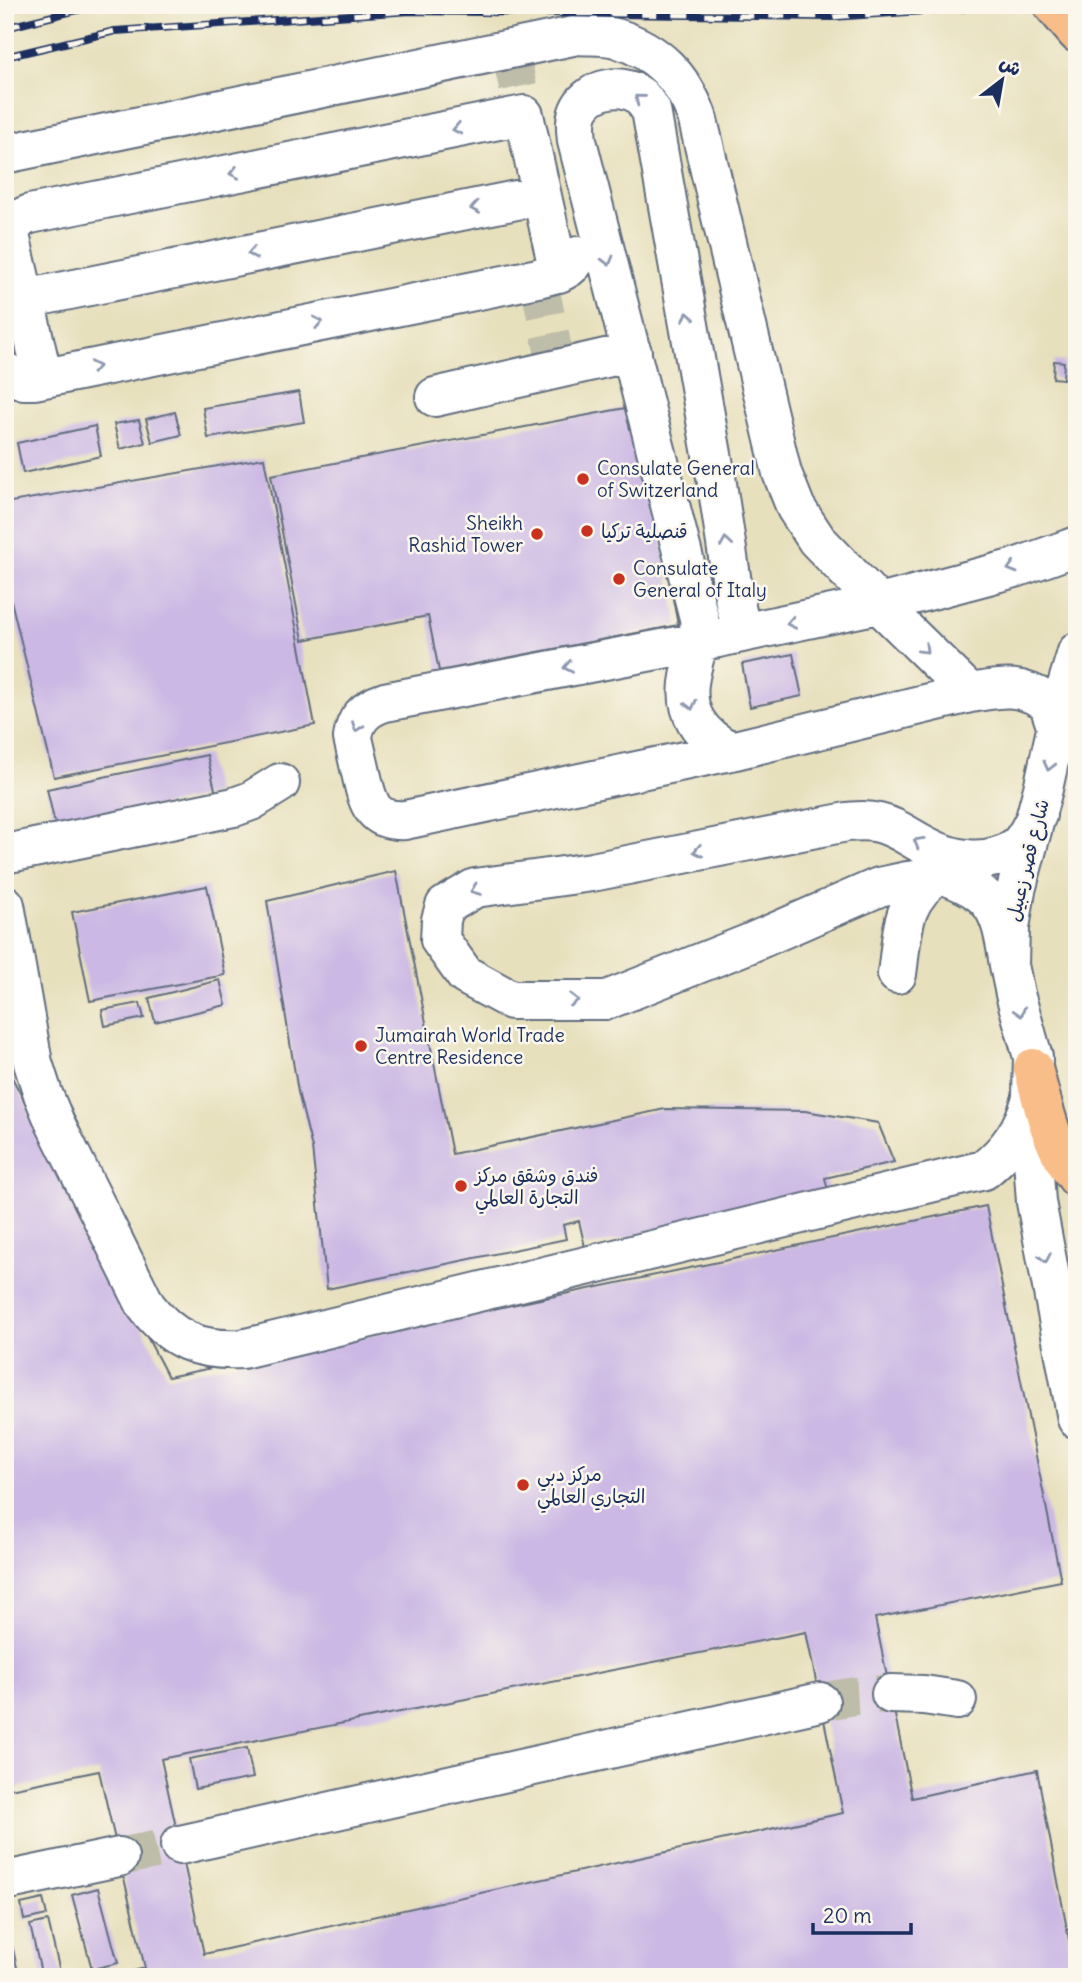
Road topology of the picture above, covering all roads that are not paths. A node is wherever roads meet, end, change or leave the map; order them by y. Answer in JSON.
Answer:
{"nodes":[{"id":1,"x":1053,"y":5,"type":"edge"},
{"id":2,"x":1077,"y":33,"type":"edge"},
{"id":3,"x":560,"y":138,"type":"tunnel mouth"},
{"id":4,"x":5,"y":154,"type":"edge"},
{"id":5,"x":541,"y":194,"type":"junction"},
{"id":6,"x":559,"y":273,"type":"junction"},
{"id":7,"x":25,"y":299,"type":"junction"},
{"id":8,"x":632,"y":352,"type":"junction"},
{"id":9,"x":5,"y":372,"type":"edge"},
{"id":10,"x":43,"y":378,"type":"junction"},
{"id":11,"x":435,"y":397,"type":"dead end"},
{"id":12,"x":1077,"y":546,"type":"edge"},
{"id":13,"x":879,"y":604,"type":"junction"},
{"id":14,"x":742,"y":633,"type":"junction"},
{"id":15,"x":699,"y":642,"type":"junction"},
{"id":16,"x":1077,"y":652,"type":"edge"},
{"id":17,"x":970,"y":693,"type":"junction"},
{"id":18,"x":1057,"y":729,"type":"junction"},
{"id":19,"x":731,"y":751,"type":"junction"},
{"id":20,"x":280,"y":783,"type":"dead end"},
{"id":21,"x":1037,"y":815,"type":"junction"},
{"id":22,"x":5,"y":854,"type":"edge"},
{"id":23,"x":939,"y":873,"type":"junction"},
{"id":24,"x":5,"y":905,"type":"edge"},
{"id":25,"x":1009,"y":965,"type":"junction"},
{"id":26,"x":897,"y":974,"type":"dead end"},
{"id":27,"x":1032,"y":1083,"type":"junction"},
{"id":28,"x":984,"y":1170,"type":"junction"},
{"id":29,"x":1077,"y":1178,"type":"edge"},
{"id":30,"x":1038,"y":1220,"type":"junction"},
{"id":31,"x":1077,"y":1419,"type":"edge"},
{"id":32,"x":891,"y":1694,"type":"tunnel mouth"},
{"id":33,"x":957,"y":1700,"type":"dead end"},
{"id":34,"x":820,"y":1702,"type":"tunnel mouth"},
{"id":35,"x":180,"y":1845,"type":"tunnel mouth"},
{"id":36,"x":119,"y":1857,"type":"tunnel mouth"},
{"id":37,"x":5,"y":1881,"type":"edge"}],
"edges":[{"from":1,"to":2,"type":"main road"},
{"from":3,"to":6,"type":"lane"},
{"from":4,"to":13,"type":"lane"},
{"from":5,"to":6,"type":"lane"},
{"from":5,"to":7,"type":"lane","one_way":true},
{"from":5,"to":7,"type":"lane","one_way":true},
{"from":10,"to":6,"type":"lane","one_way":true},
{"from":7,"to":10,"type":"lane"},
{"from":8,"to":11,"type":"lane"},
{"from":14,"to":8,"type":"lane","one_way":true},
{"from":8,"to":15,"type":"lane"},
{"from":9,"to":10,"type":"lane"},
{"from":12,"to":13,"type":"lane","one_way":true},
{"from":13,"to":14,"type":"lane","one_way":true},
{"from":13,"to":17,"type":"lane","one_way":true},
{"from":14,"to":15,"type":"lane"},
{"from":15,"to":19,"type":"lane","one_way":true},
{"from":15,"to":19,"type":"lane","one_way":true},
{"from":16,"to":18,"type":"lane","name":"شارع قصر زعبيل"},
{"from":17,"to":18,"type":"lane"},
{"from":17,"to":19,"type":"lane"},
{"from":18,"to":21,"type":"lane","name":"شارع قصر زعبيل","one_way":true},
{"from":20,"to":22,"type":"lane"},
{"from":21,"to":23,"type":"lane","one_way":true},
{"from":21,"to":25,"type":"lane","name":"شارع قصر زعبيل"},
{"from":23,"to":25,"type":"lane"},
{"from":23,"to":26,"type":"lane"},
{"from":24,"to":28,"type":"lane"},
{"from":25,"to":27,"type":"lane","name":"شارع قصر زعبيل","one_way":true},
{"from":27,"to":28,"type":"lane"},
{"from":27,"to":29,"type":"main road"},
{"from":27,"to":30,"type":"lane","name":"شارع قصر زعبيل"},
{"from":28,"to":30,"type":"lane"},
{"from":30,"to":31,"type":"lane","name":"شارع قصر زعبيل","one_way":true},
{"from":32,"to":33,"type":"lane"},
{"from":34,"to":35,"type":"lane"},
{"from":36,"to":37,"type":"lane"}]}
